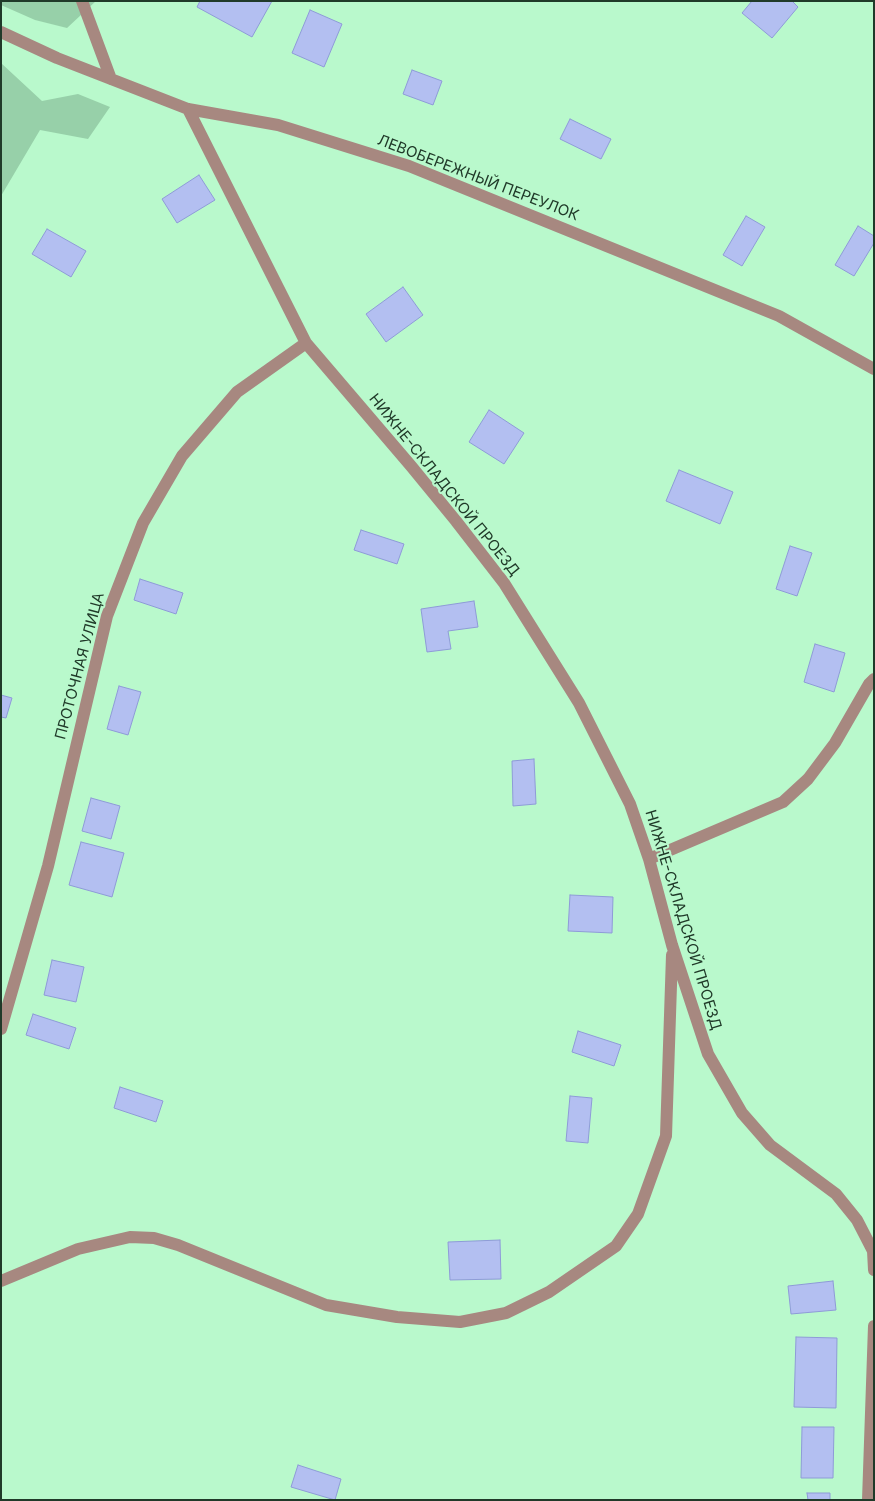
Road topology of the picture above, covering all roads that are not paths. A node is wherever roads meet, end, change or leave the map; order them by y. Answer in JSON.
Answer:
{"nodes":[{"id":1,"x":82,"y":1,"type":"edge"},
{"id":2,"x":1,"y":32,"type":"edge"},
{"id":3,"x":111,"y":79,"type":"junction"},
{"id":4,"x":188,"y":109,"type":"junction"},
{"id":5,"x":306,"y":343,"type":"junction"},
{"id":6,"x":874,"y":369,"type":"edge"},
{"id":7,"x":874,"y":679,"type":"edge"},
{"id":8,"x":649,"y":859,"type":"junction"},
{"id":9,"x":672,"y":945,"type":"junction"},
{"id":10,"x":1,"y":1029,"type":"edge"},
{"id":11,"x":874,"y":1270,"type":"edge"},
{"id":12,"x":1,"y":1281,"type":"edge"},
{"id":13,"x":874,"y":1326,"type":"edge"},
{"id":14,"x":871,"y":1467,"type":"edge"},
{"id":15,"x":868,"y":1500,"type":"edge"}],
"edges":[{"from":1,"to":3,"type":"street"},
{"from":2,"to":3,"type":"street","name":"ЛЕВОБЕРЕЖНЫЙ ПЕРЕУЛОК"},
{"from":3,"to":4,"type":"street","name":"ЛЕВОБЕРЕЖНЫЙ ПЕРЕУЛОК"},
{"from":4,"to":5,"type":"street","name":"НИЖНЕ-СКЛАДСКОЙ ПРОЕЗД"},
{"from":4,"to":6,"type":"street","name":"ЛЕВОБЕРЕЖНЫЙ ПЕРЕУЛОК"},
{"from":5,"to":8,"type":"street","name":"НИЖНЕ-СКЛАДСКОЙ ПРОЕЗД"},
{"from":5,"to":10,"type":"street","name":"ПРОТОЧНАЯ УЛИЦА"},
{"from":7,"to":8,"type":"street"},
{"from":8,"to":9,"type":"street","name":"НИЖНЕ-СКЛАДСКОЙ ПРОЕЗД"},
{"from":9,"to":11,"type":"street","name":"НИЖНЕ-СКЛАДСКОЙ ПРОЕЗД"},
{"from":9,"to":12,"type":"street"},
{"from":13,"to":14,"type":"street"},
{"from":14,"to":15,"type":"street"}]}
